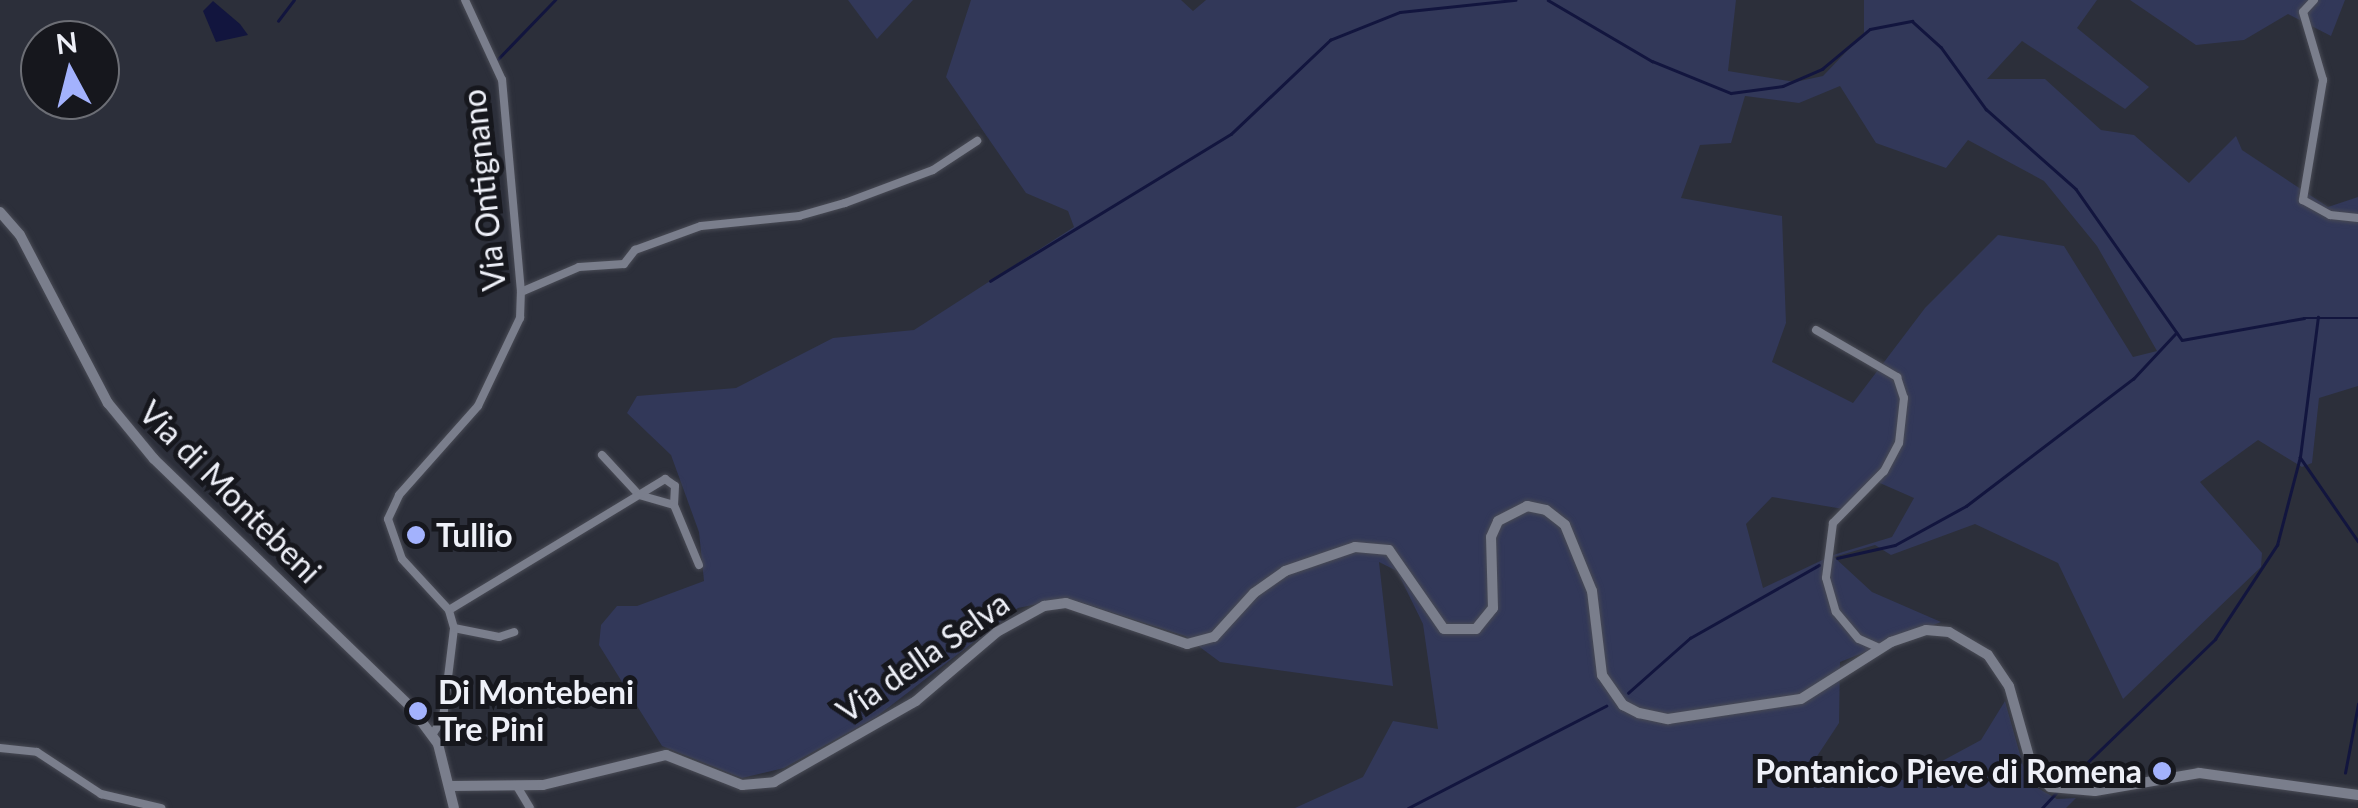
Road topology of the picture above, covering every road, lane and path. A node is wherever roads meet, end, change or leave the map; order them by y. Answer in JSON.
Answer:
{"nodes":[{"id":1,"x":465,"y":0,"type":"edge"},
{"id":2,"x":2314,"y":0,"type":"edge"},
{"id":3,"x":977,"y":141,"type":"dead end"},
{"id":4,"x":0,"y":212,"type":"edge"},
{"id":5,"x":2358,"y":218,"type":"edge"},
{"id":6,"x":521,"y":292,"type":"junction"},
{"id":7,"x":1816,"y":330,"type":"dead end"},
{"id":8,"x":602,"y":455,"type":"dead end"},
{"id":9,"x":640,"y":494,"type":"junction"},
{"id":10,"x":674,"y":504,"type":"junction"},
{"id":11,"x":699,"y":565,"type":"dead end"},
{"id":12,"x":449,"y":610,"type":"junction"},
{"id":13,"x":454,"y":628,"type":"junction"},
{"id":14,"x":514,"y":632,"type":"dead end"},
{"id":15,"x":1880,"y":648,"type":"junction"},
{"id":16,"x":432,"y":735,"type":"junction"},
{"id":17,"x":0,"y":748,"type":"edge"},
{"id":18,"x":452,"y":786,"type":"junction"},
{"id":19,"x":518,"y":788,"type":"junction"},
{"id":20,"x":2358,"y":795,"type":"edge"},
{"id":21,"x":160,"y":808,"type":"edge"},
{"id":22,"x":454,"y":808,"type":"edge"},
{"id":23,"x":530,"y":808,"type":"edge"}],
"edges":[{"from":1,"to":6,"type":"street","name":"Via Ontignano"},
{"from":2,"to":5,"type":"street"},
{"from":3,"to":6,"type":"street"},
{"from":4,"to":16,"type":"street","name":"Via di Montebeni"},
{"from":6,"to":12,"type":"street","name":"Via Ontignano"},
{"from":7,"to":15,"type":"street"},
{"from":8,"to":9,"type":"street"},
{"from":9,"to":10,"type":"street"},
{"from":9,"to":10,"type":"street"},
{"from":9,"to":12,"type":"street"},
{"from":10,"to":11,"type":"street"},
{"from":12,"to":13,"type":"street","name":"Via Ontignano"},
{"from":13,"to":14,"type":"street"},
{"from":13,"to":16,"type":"street","name":"Via Ontignano"},
{"from":15,"to":19,"type":"street","name":"Via della Selva"},
{"from":15,"to":20,"type":"street","name":"Via della Selva"},
{"from":16,"to":18,"type":"street","name":"Via di Montebeni"},
{"from":17,"to":21,"type":"street"},
{"from":18,"to":19,"type":"street","name":"Via della Selva"},
{"from":18,"to":22,"type":"street","name":"Via di Montebeni"},
{"from":19,"to":23,"type":"street"}]}
